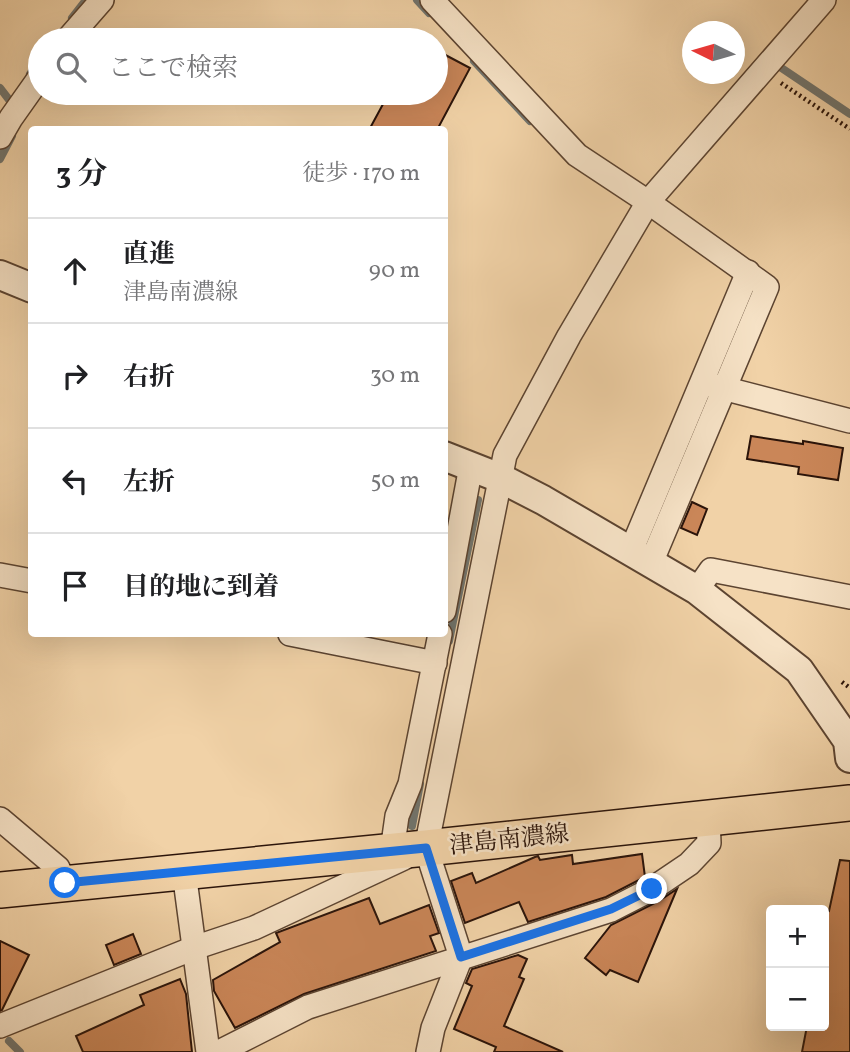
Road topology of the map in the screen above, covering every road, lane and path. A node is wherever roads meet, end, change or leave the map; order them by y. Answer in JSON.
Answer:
{"nodes":[{"id":1,"x":102,"y":0,"type":"edge"},
{"id":2,"x":432,"y":0,"type":"edge"},
{"id":3,"x":824,"y":0,"type":"edge"},
{"id":4,"x":77,"y":28,"type":"edge"},
{"id":5,"x":762,"y":71,"type":"junction"},
{"id":6,"x":28,"y":94,"type":"edge"},
{"id":7,"x":850,"y":129,"type":"edge"},
{"id":8,"x":0,"y":137,"type":"edge"},
{"id":9,"x":648,"y":202,"type":"junction"},
{"id":10,"x":748,"y":272,"type":"junction"},
{"id":11,"x":0,"y":275,"type":"edge"},
{"id":12,"x":28,"y":286,"type":"edge"},
{"id":13,"x":702,"y":383,"type":"junction"},
{"id":14,"x":724,"y":388,"type":"junction"},
{"id":15,"x":850,"y":421,"type":"edge"},
{"id":16,"x":448,"y":457,"type":"edge"},
{"id":17,"x":471,"y":466,"type":"junction"},
{"id":18,"x":500,"y":478,"type":"junction"},
{"id":19,"x":641,"y":557,"type":"junction"},
{"id":20,"x":0,"y":575,"type":"edge"},
{"id":21,"x":28,"y":581,"type":"edge"},
{"id":22,"x":448,"y":590,"type":"edge"},
{"id":23,"x":697,"y":590,"type":"junction"},
{"id":24,"x":850,"y":597,"type":"edge"},
{"id":25,"x":305,"y":637,"type":"edge"},
{"id":26,"x":439,"y":637,"type":"edge"},
{"id":27,"x":435,"y":663,"type":"junction"},
{"id":28,"x":850,"y":758,"type":"edge"},
{"id":29,"x":850,"y":803,"type":"edge"},
{"id":30,"x":708,"y":818,"type":"junction"},
{"id":31,"x":0,"y":819,"type":"edge"},
{"id":32,"x":409,"y":850,"type":"junction"},
{"id":33,"x":184,"y":872,"type":"junction"},
{"id":34,"x":65,"y":883,"type":"junction"},
{"id":35,"x":0,"y":890,"type":"edge"},
{"id":36,"x":194,"y":948,"type":"junction"},
{"id":37,"x":461,"y":957,"type":"junction"},
{"id":38,"x":0,"y":1026,"type":"edge"},
{"id":39,"x":208,"y":1052,"type":"edge"},
{"id":40,"x":219,"y":1052,"type":"edge"},
{"id":41,"x":428,"y":1052,"type":"edge"}],
"edges":[{"from":1,"to":4,"type":"street"},
{"from":2,"to":9,"type":"street"},
{"from":3,"to":5,"type":"street"},
{"from":5,"to":7,"type":"path"},
{"from":5,"to":9,"type":"street"},
{"from":6,"to":8,"type":"street"},
{"from":9,"to":10,"type":"street"},
{"from":9,"to":18,"type":"street"},
{"from":10,"to":13,"type":"street"},
{"from":10,"to":14,"type":"street"},
{"from":11,"to":12,"type":"street"},
{"from":13,"to":14,"type":"street"},
{"from":13,"to":19,"type":"street"},
{"from":14,"to":15,"type":"street"},
{"from":14,"to":19,"type":"street"},
{"from":16,"to":17,"type":"street"},
{"from":17,"to":18,"type":"street"},
{"from":17,"to":22,"type":"street"},
{"from":18,"to":19,"type":"street"},
{"from":18,"to":32,"type":"street"},
{"from":19,"to":23,"type":"street"},
{"from":20,"to":21,"type":"street"},
{"from":23,"to":24,"type":"street"},
{"from":23,"to":28,"type":"street"},
{"from":25,"to":27,"type":"street"},
{"from":26,"to":27,"type":"street"},
{"from":27,"to":32,"type":"street"},
{"from":29,"to":30,"type":"main road","name":"津島南濃線"},
{"from":30,"to":32,"type":"main road","name":"津島南濃線"},
{"from":30,"to":37,"type":"street"},
{"from":31,"to":34,"type":"street"},
{"from":32,"to":33,"type":"main road","name":"津島南濃線"},
{"from":32,"to":36,"type":"street"},
{"from":32,"to":37,"type":"street"},
{"from":33,"to":34,"type":"main road","name":"津島南濃線"},
{"from":33,"to":36,"type":"street"},
{"from":34,"to":35,"type":"main road","name":"津島南濃線"},
{"from":36,"to":38,"type":"street"},
{"from":36,"to":39,"type":"street"},
{"from":37,"to":40,"type":"street"},
{"from":37,"to":41,"type":"street"}]}
